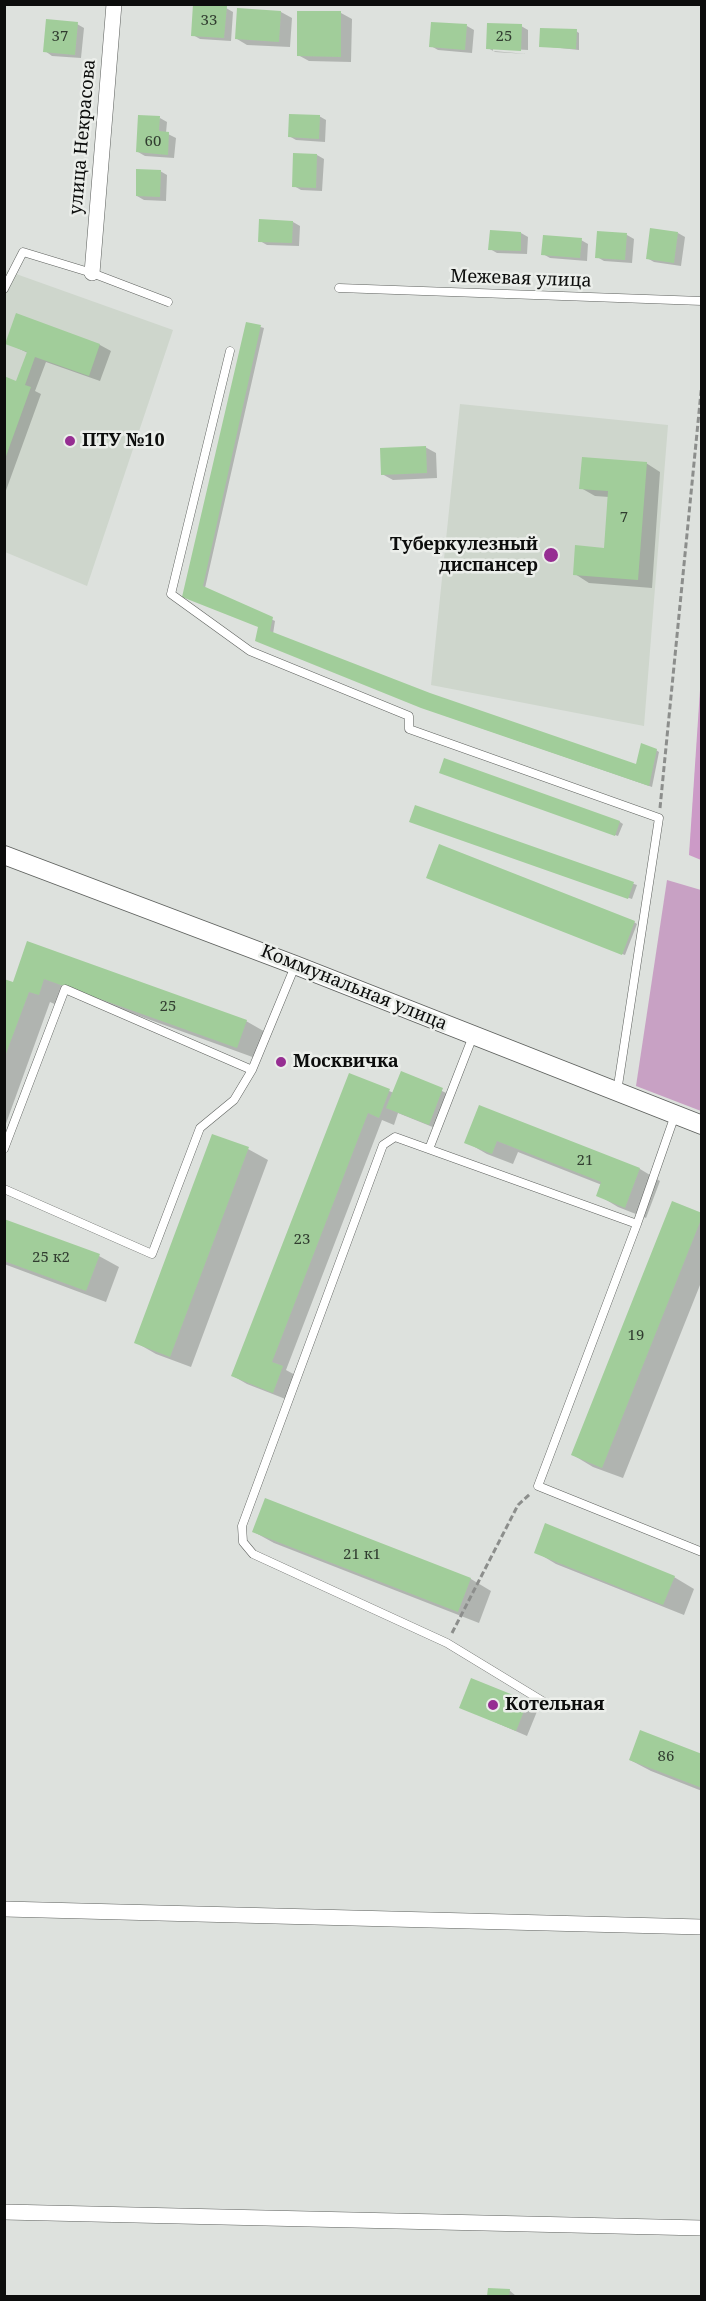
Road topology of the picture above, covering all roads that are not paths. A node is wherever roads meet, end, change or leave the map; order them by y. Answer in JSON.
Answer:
{"nodes":[{"id":1,"x":114,"y":4,"type":"edge"},
{"id":2,"x":92,"y":273,"type":"junction"},
{"id":3,"x":339,"y":288,"type":"dead end"},
{"id":4,"x":4,"y":289,"type":"edge"},
{"id":5,"x":702,"y":300,"type":"edge"},
{"id":6,"x":168,"y":302,"type":"dead end"},
{"id":7,"x":230,"y":351,"type":"dead end"},
{"id":8,"x":4,"y":855,"type":"edge"},
{"id":9,"x":295,"y":964,"type":"junction"},
{"id":10,"x":473,"y":1036,"type":"junction"},
{"id":11,"x":252,"y":1070,"type":"junction"},
{"id":12,"x":617,"y":1092,"type":"junction"},
{"id":13,"x":675,"y":1115,"type":"junction"},
{"id":14,"x":702,"y":1125,"type":"edge"},
{"id":15,"x":4,"y":1149,"type":"edge"},
{"id":16,"x":429,"y":1149,"type":"junction"},
{"id":17,"x":4,"y":1189,"type":"edge"},
{"id":18,"x":638,"y":1224,"type":"junction"},
{"id":19,"x":702,"y":1552,"type":"edge"},
{"id":20,"x":544,"y":1702,"type":"dead end"},
{"id":21,"x":4,"y":1909,"type":"edge"},
{"id":22,"x":702,"y":1927,"type":"edge"},
{"id":23,"x":4,"y":2212,"type":"edge"},
{"id":24,"x":702,"y":2228,"type":"edge"}],
"edges":[{"from":1,"to":2,"type":"street","name":"улица Некрасова"},
{"from":2,"to":4,"type":"lane"},
{"from":2,"to":6,"type":"lane"},
{"from":3,"to":5,"type":"lane","name":"Межевая улица"},
{"from":7,"to":12,"type":"lane"},
{"from":8,"to":9,"type":"street","name":"Коммунальная улица"},
{"from":9,"to":10,"type":"street","name":"Коммунальная улица"},
{"from":9,"to":11,"type":"lane"},
{"from":10,"to":12,"type":"street","name":"Коммунальная улица"},
{"from":10,"to":16,"type":"lane"},
{"from":11,"to":15,"type":"lane"},
{"from":11,"to":17,"type":"lane"},
{"from":12,"to":13,"type":"street","name":"Коммунальная улица"},
{"from":13,"to":14,"type":"street","name":"Коммунальная улица"},
{"from":13,"to":18,"type":"lane"},
{"from":16,"to":18,"type":"lane"},
{"from":16,"to":20,"type":"lane"},
{"from":18,"to":19,"type":"lane"},
{"from":21,"to":22,"type":"street"},
{"from":23,"to":24,"type":"street"}]}
